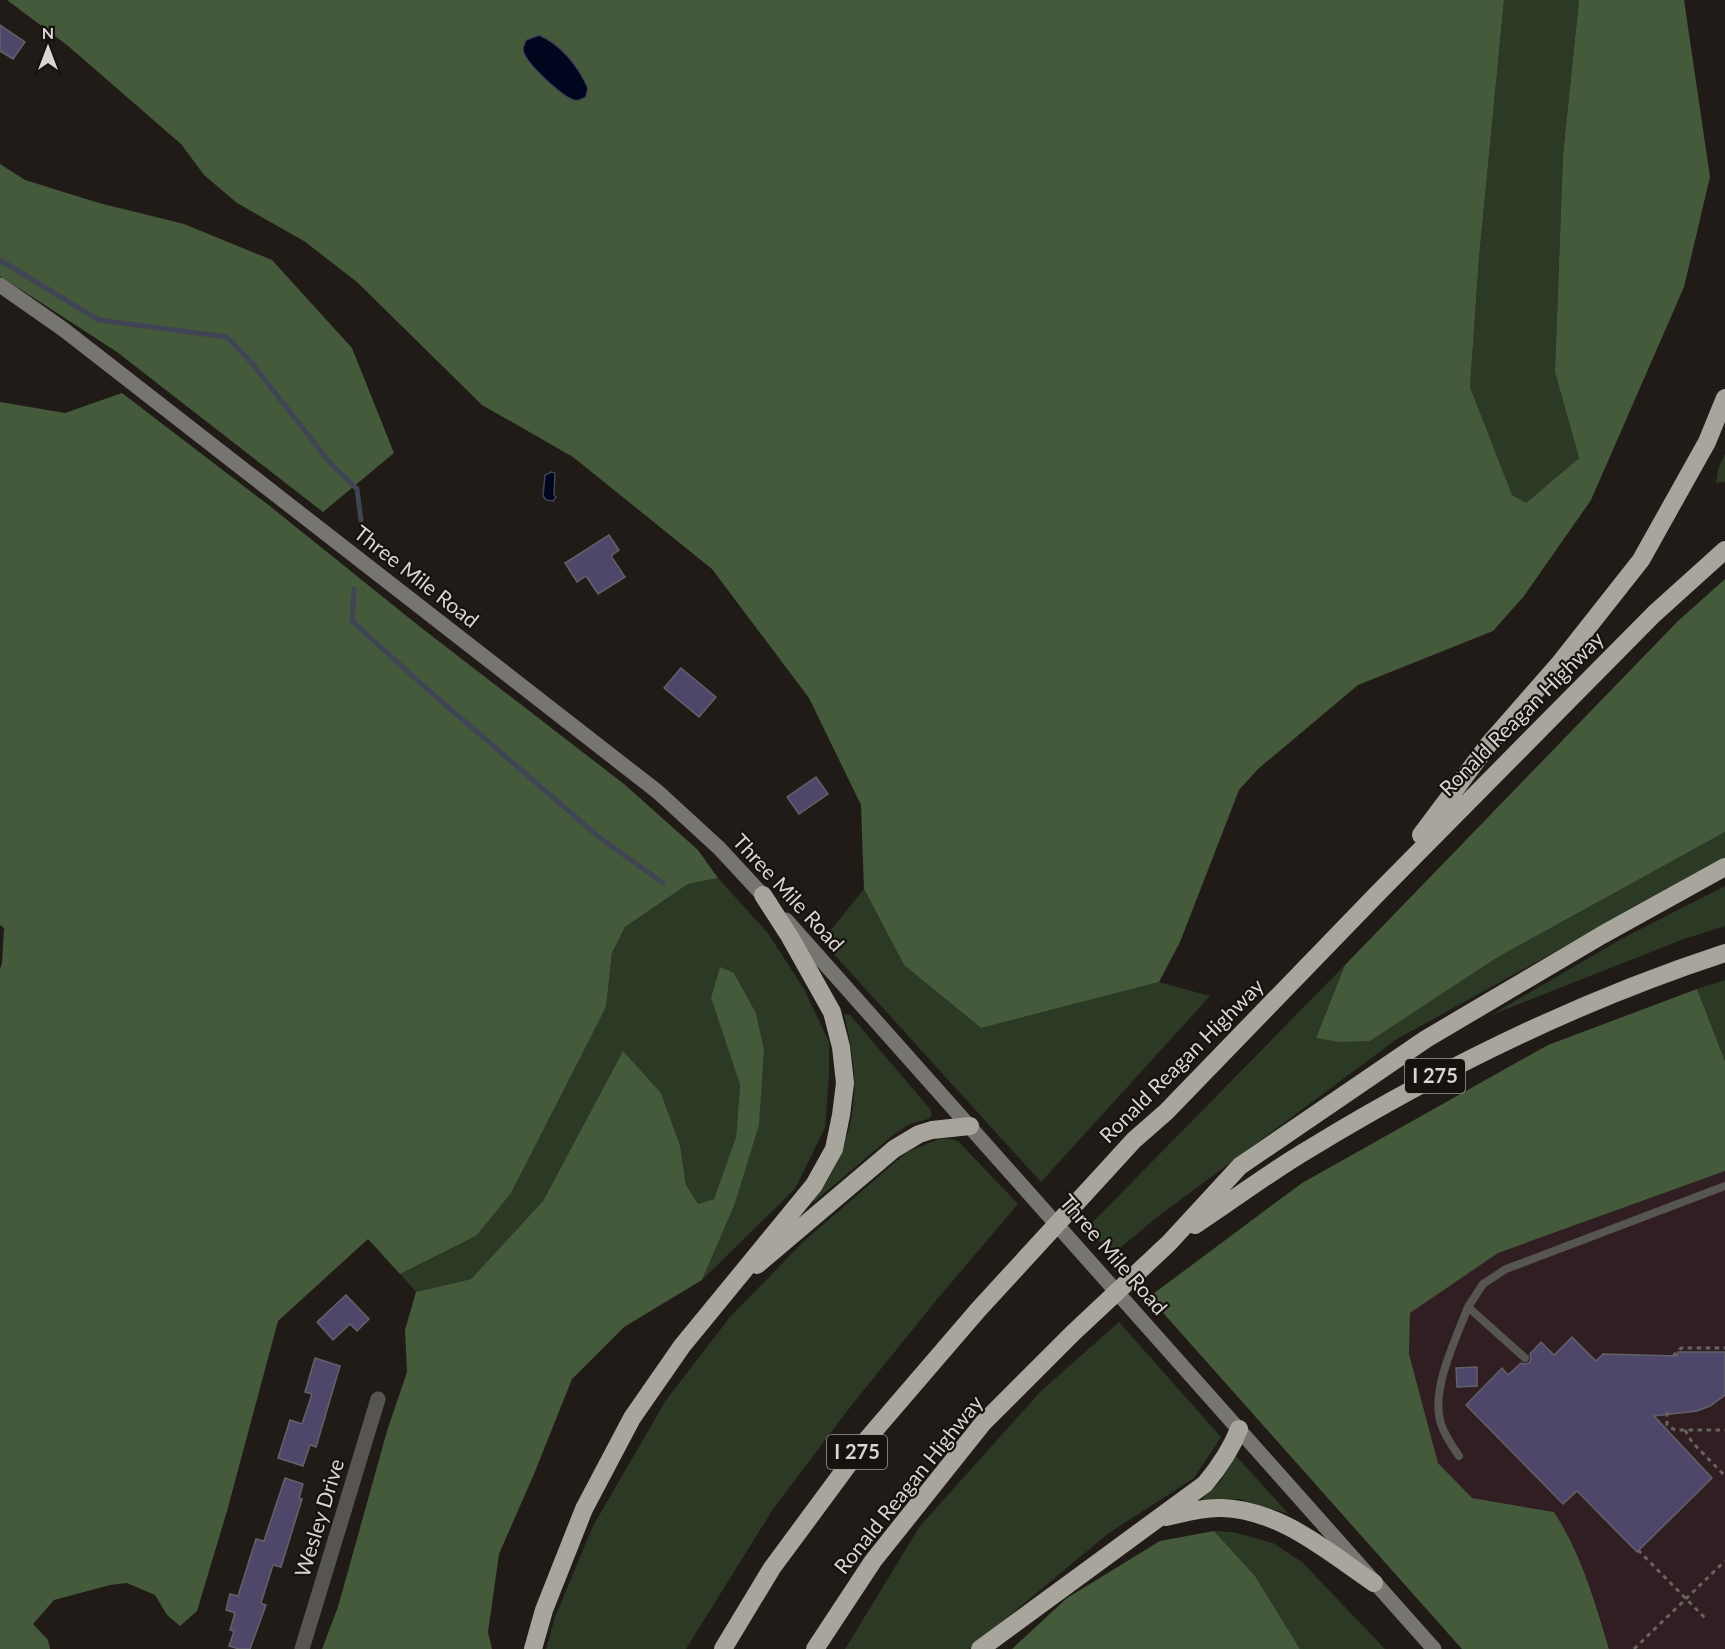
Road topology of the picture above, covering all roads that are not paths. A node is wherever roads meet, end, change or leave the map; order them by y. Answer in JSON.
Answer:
{"nodes":[{"id":1,"x":0,"y":285,"type":"edge"},
{"id":2,"x":1725,"y":398,"type":"edge"},
{"id":3,"x":1725,"y":550,"type":"edge"},
{"id":4,"x":1725,"y":867,"type":"edge"},
{"id":5,"x":1379,"y":892,"type":"junction"},
{"id":6,"x":763,"y":895,"type":"junction"},
{"id":7,"x":1725,"y":953,"type":"edge"},
{"id":8,"x":970,"y":1126,"type":"junction"},
{"id":9,"x":1725,"y":1186,"type":"edge"},
{"id":10,"x":1169,"y":1243,"type":"junction"},
{"id":11,"x":737,"y":1281,"type":"junction"},
{"id":12,"x":1468,"y":1307,"type":"junction"},
{"id":13,"x":1525,"y":1358,"type":"dead end"},
{"id":14,"x":378,"y":1399,"type":"dead end"},
{"id":15,"x":1239,"y":1429,"type":"junction"},
{"id":16,"x":1459,"y":1456,"type":"dead end"},
{"id":17,"x":1159,"y":1519,"type":"junction"},
{"id":18,"x":1374,"y":1583,"type":"junction"},
{"id":19,"x":302,"y":1649,"type":"edge"},
{"id":20,"x":533,"y":1649,"type":"edge"},
{"id":21,"x":723,"y":1649,"type":"edge"},
{"id":22,"x":815,"y":1649,"type":"edge"},
{"id":23,"x":980,"y":1649,"type":"edge"},
{"id":24,"x":1434,"y":1649,"type":"edge"}],
"edges":[{"from":1,"to":6,"type":"street","name":"Three Mile Road"},
{"from":2,"to":5,"type":"highway"},
{"from":3,"to":5,"type":"highway","name":"Ronald Reagan Highway","number":"I 275"},
{"from":4,"to":10,"type":"highway"},
{"from":5,"to":21,"type":"highway","name":"Ronald Reagan Highway","number":"I 275"},
{"from":6,"to":8,"type":"street","name":"Three Mile Road"},
{"from":6,"to":11,"type":"highway"},
{"from":7,"to":10,"type":"highway","number":"I 275"},
{"from":8,"to":11,"type":"highway"},
{"from":8,"to":15,"type":"street","name":"Three Mile Road"},
{"from":9,"to":12,"type":"lane"},
{"from":10,"to":22,"type":"highway","name":"Ronald Reagan Highway","number":"I 275"},
{"from":11,"to":20,"type":"highway"},
{"from":12,"to":13,"type":"lane"},
{"from":12,"to":16,"type":"lane"},
{"from":14,"to":19,"type":"street","name":"Wesley Drive"},
{"from":15,"to":17,"type":"highway"},
{"from":15,"to":18,"type":"street","name":"Three Mile Road"},
{"from":17,"to":18,"type":"highway"},
{"from":17,"to":23,"type":"highway"},
{"from":18,"to":24,"type":"street","name":"Three Mile Road"}]}
